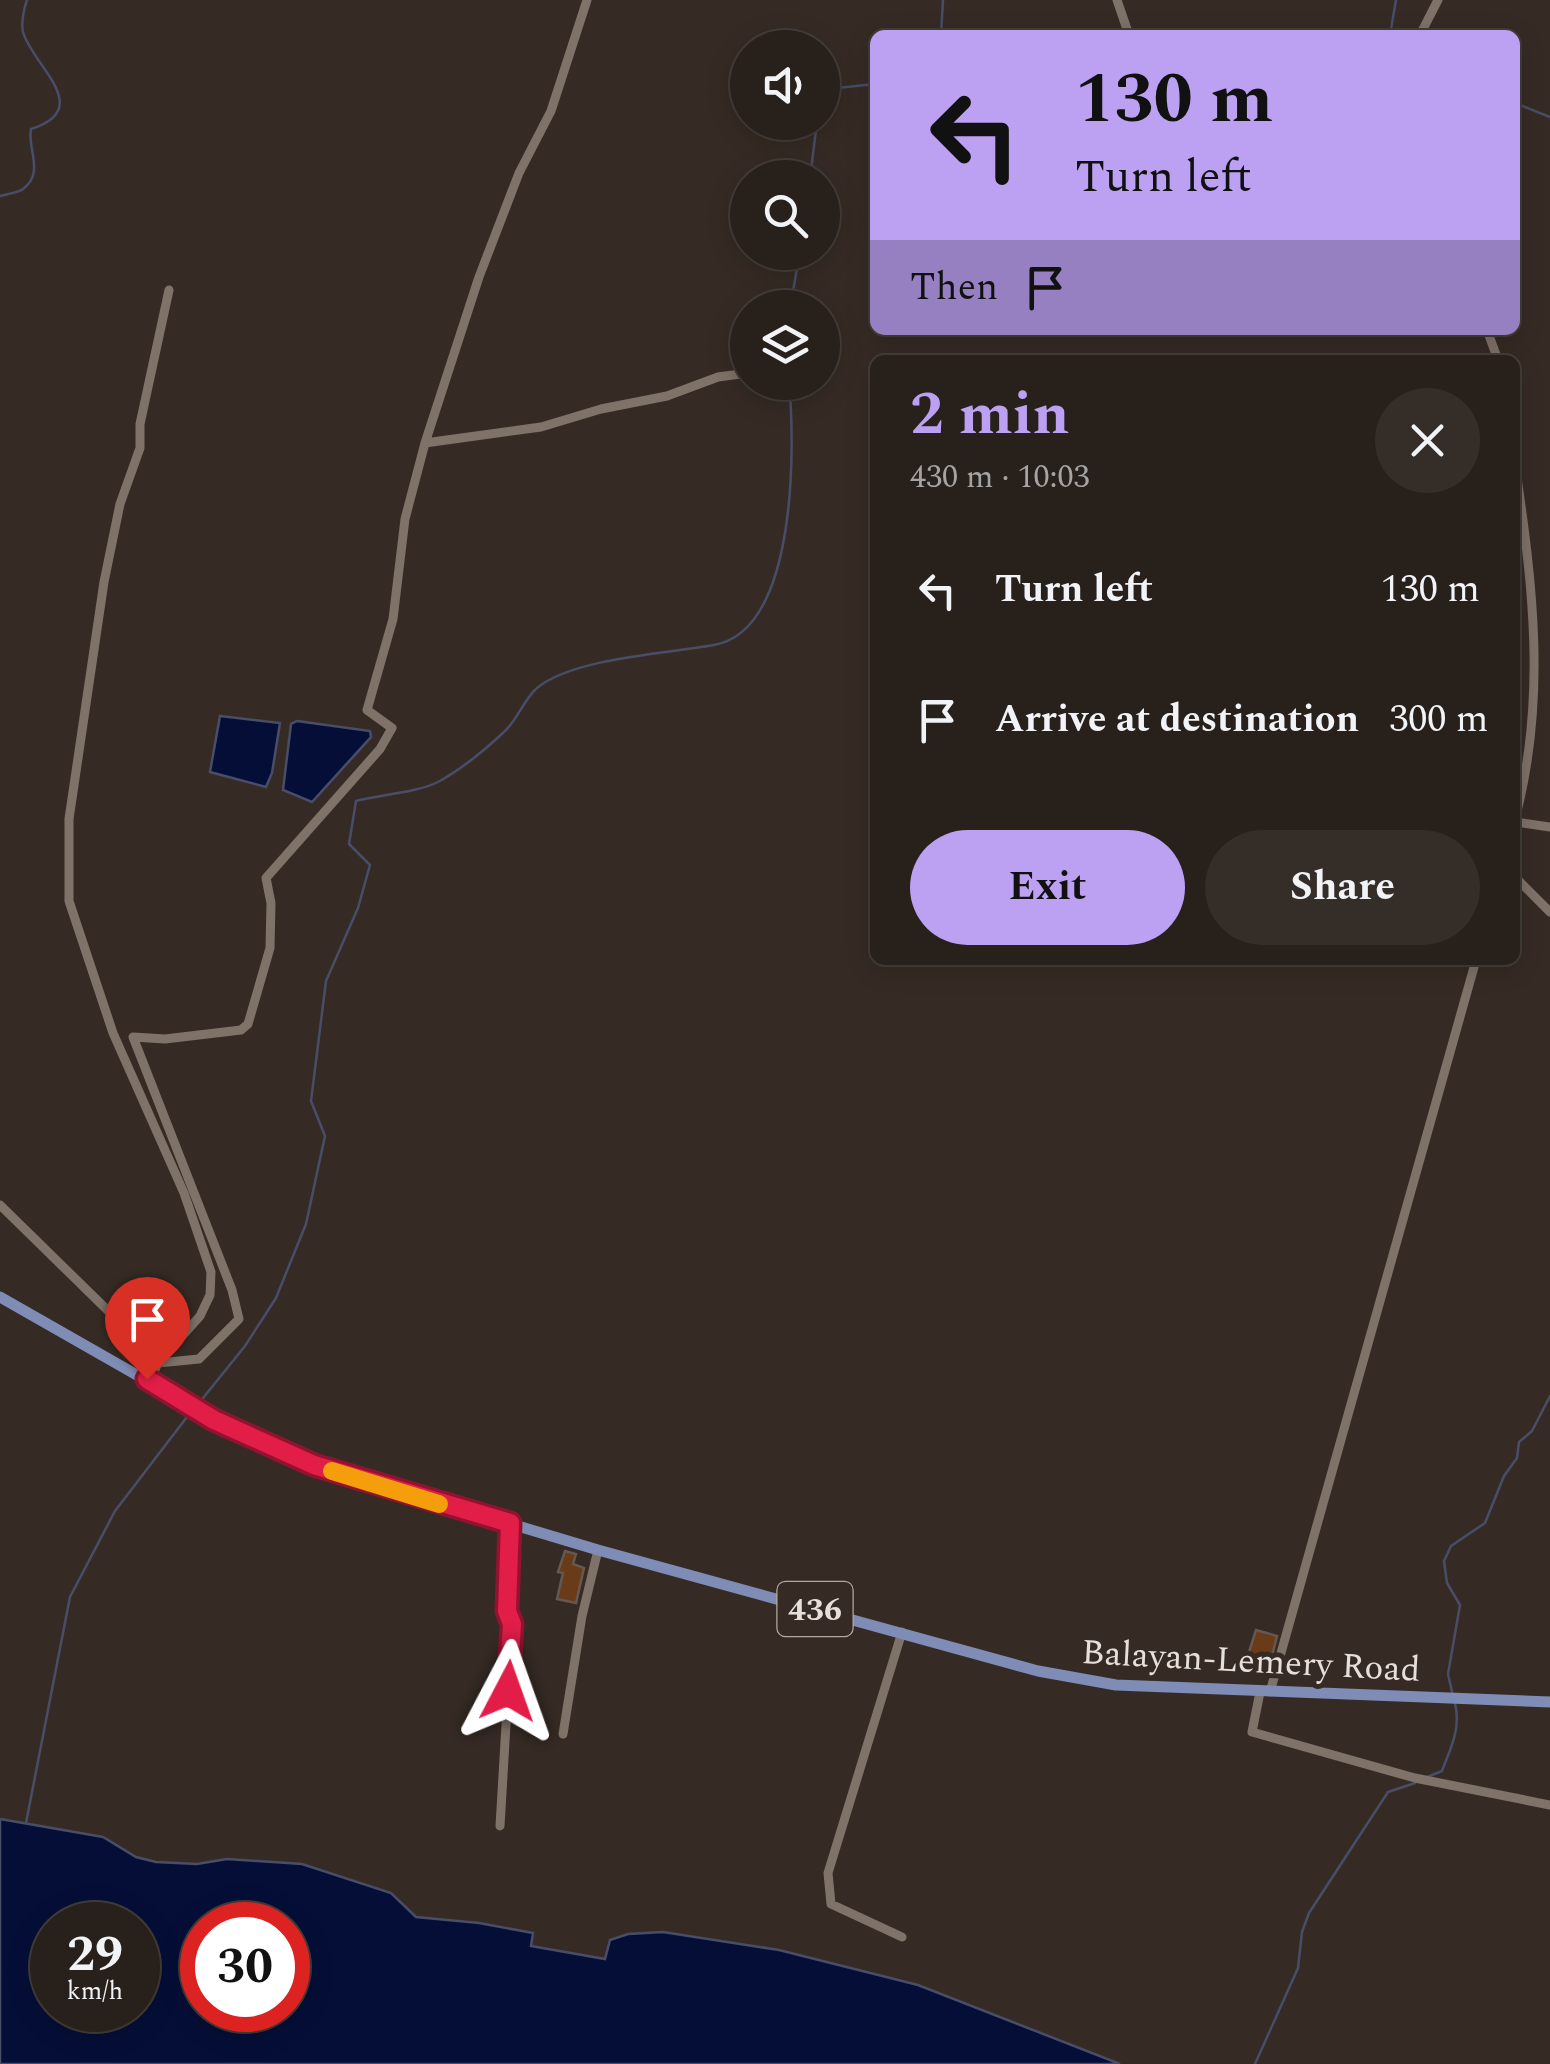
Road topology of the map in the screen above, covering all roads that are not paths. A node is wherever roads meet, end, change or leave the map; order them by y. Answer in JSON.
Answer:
{"nodes":[{"id":1,"x":587,"y":0,"type":"edge"},
{"id":2,"x":1117,"y":0,"type":"edge"},
{"id":3,"x":1438,"y":0,"type":"edge"},
{"id":4,"x":1127,"y":30,"type":"edge"},
{"id":5,"x":1423,"y":30,"type":"edge"},
{"id":6,"x":168,"y":290,"type":"dead end"},
{"id":7,"x":730,"y":375,"type":"edge"},
{"id":8,"x":426,"y":443,"type":"junction"},
{"id":9,"x":1520,"y":497,"type":"edge"},
{"id":10,"x":1520,"y":802,"type":"edge"},
{"id":11,"x":1520,"y":822,"type":"edge"},
{"id":12,"x":1550,"y":827,"type":"edge"},
{"id":13,"x":1520,"y":882,"type":"edge"},
{"id":14,"x":1550,"y":912,"type":"edge"},
{"id":15,"x":1475,"y":965,"type":"edge"},
{"id":16,"x":0,"y":1206,"type":"edge"},
{"id":17,"x":0,"y":1298,"type":"edge"},
{"id":18,"x":158,"y":1363,"type":"junction"},
{"id":19,"x":150,"y":1380,"type":"junction"},
{"id":20,"x":510,"y":1523,"type":"junction"},
{"id":21,"x":598,"y":1550,"type":"junction"},
{"id":22,"x":902,"y":1632,"type":"junction"},
{"id":23,"x":1265,"y":1692,"type":"junction"},
{"id":24,"x":1550,"y":1702,"type":"edge"},
{"id":25,"x":562,"y":1734,"type":"dead end"},
{"id":26,"x":1550,"y":1805,"type":"edge"},
{"id":27,"x":500,"y":1826,"type":"dead end"},
{"id":28,"x":902,"y":1937,"type":"dead end"}],
"edges":[{"from":1,"to":8,"type":"street"},
{"from":2,"to":4,"type":"street"},
{"from":3,"to":5,"type":"street"},
{"from":6,"to":18,"type":"street"},
{"from":7,"to":8,"type":"street"},
{"from":8,"to":18,"type":"street"},
{"from":9,"to":10,"type":"street"},
{"from":11,"to":12,"type":"street"},
{"from":13,"to":14,"type":"street"},
{"from":15,"to":23,"type":"street"},
{"from":16,"to":18,"type":"street"},
{"from":17,"to":19,"type":"main road","name":"Balayan-Lemery Road","number":"436"},
{"from":18,"to":19,"type":"street"},
{"from":19,"to":20,"type":"main road","name":"Balayan-Lemery Road","number":"436"},
{"from":20,"to":21,"type":"main road","name":"Balayan-Lemery Road","number":"436"},
{"from":20,"to":27,"type":"street"},
{"from":21,"to":22,"type":"main road","name":"Balayan-Lemery Road","number":"436"},
{"from":21,"to":25,"type":"street"},
{"from":22,"to":23,"type":"main road","name":"Balayan-Lemery Road","number":"436"},
{"from":22,"to":28,"type":"street"},
{"from":23,"to":24,"type":"main road","name":"Balayan-Lemery Road","number":"436"},
{"from":23,"to":26,"type":"street"}]}
